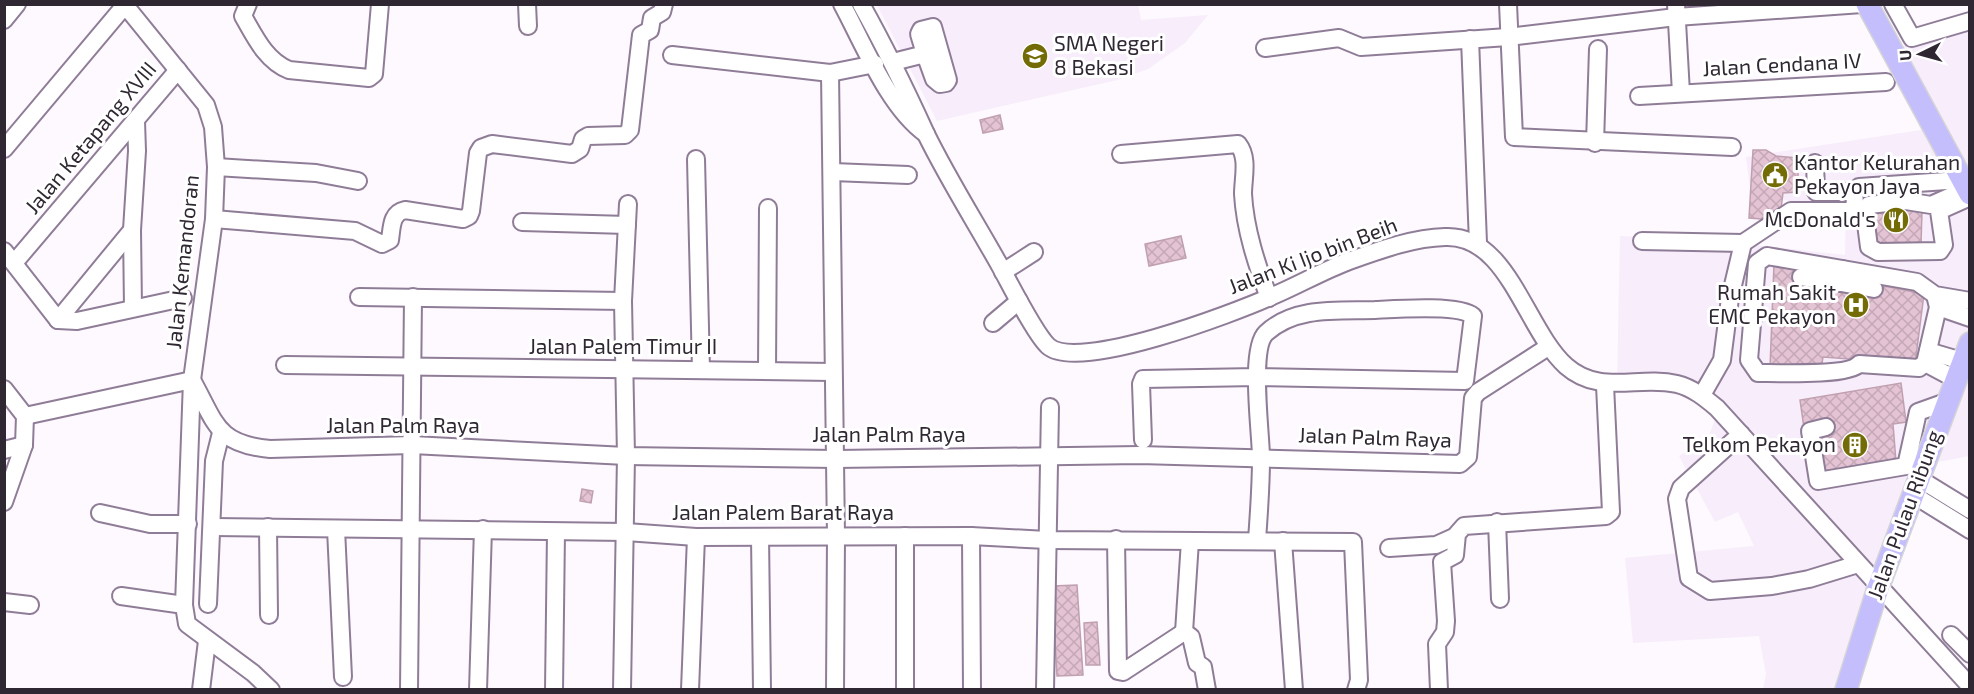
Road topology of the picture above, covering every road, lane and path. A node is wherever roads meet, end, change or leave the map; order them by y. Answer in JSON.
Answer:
{"nodes":[{"id":1,"x":18,"y":4,"type":"edge"},
{"id":2,"x":248,"y":4,"type":"edge"},
{"id":3,"x":380,"y":4,"type":"edge"},
{"id":4,"x":527,"y":4,"type":"edge"},
{"id":5,"x":664,"y":4,"type":"edge"},
{"id":6,"x":842,"y":4,"type":"edge"},
{"id":7,"x":861,"y":4,"type":"edge"},
{"id":8,"x":1508,"y":4,"type":"edge"},
{"id":9,"x":1864,"y":4,"type":"edge"},
{"id":10,"x":1893,"y":4,"type":"edge"},
{"id":11,"x":125,"y":5,"type":"edge"},
{"id":12,"x":1676,"y":11,"type":"edge"},
{"id":13,"x":4,"y":20,"type":"edge"},
{"id":14,"x":1970,"y":21,"type":"edge"},
{"id":15,"x":528,"y":26,"type":"dead end"},
{"id":16,"x":1508,"y":37,"type":"junction"},
{"id":17,"x":1470,"y":39,"type":"junction"},
{"id":18,"x":1265,"y":48,"type":"dead end"},
{"id":19,"x":1598,"y":49,"type":"dead end"},
{"id":20,"x":925,"y":54,"type":"dead end"},
{"id":21,"x":672,"y":55,"type":"dead end"},
{"id":22,"x":893,"y":62,"type":"junction"},
{"id":23,"x":875,"y":64,"type":"junction"},
{"id":24,"x":178,"y":70,"type":"junction"},
{"id":25,"x":830,"y":73,"type":"junction"},
{"id":26,"x":1886,"y":82,"type":"dead end"},
{"id":27,"x":1681,"y":93,"type":"junction"},
{"id":28,"x":1639,"y":96,"type":"dead end"},
{"id":29,"x":136,"y":121,"type":"junction"},
{"id":30,"x":927,"y":135,"type":"junction"},
{"id":31,"x":1595,"y":143,"type":"junction"},
{"id":32,"x":1732,"y":147,"type":"dead end"},
{"id":33,"x":4,"y":148,"type":"edge"},
{"id":34,"x":1121,"y":154,"type":"dead end"},
{"id":35,"x":696,"y":159,"type":"dead end"},
{"id":36,"x":1815,"y":163,"type":"dead end"},
{"id":37,"x":216,"y":167,"type":"junction"},
{"id":38,"x":833,"y":172,"type":"junction"},
{"id":39,"x":908,"y":175,"type":"dead end"},
{"id":40,"x":358,"y":181,"type":"dead end"},
{"id":41,"x":1967,"y":190,"type":"edge"},
{"id":42,"x":1854,"y":192,"type":"junction"},
{"id":43,"x":628,"y":204,"type":"dead end"},
{"id":44,"x":768,"y":208,"type":"dead end"},
{"id":45,"x":214,"y":219,"type":"junction"},
{"id":46,"x":522,"y":222,"type":"dead end"},
{"id":47,"x":627,"y":225,"type":"junction"},
{"id":48,"x":132,"y":230,"type":"junction"},
{"id":49,"x":1642,"y":242,"type":"dead end"},
{"id":50,"x":1478,"y":243,"type":"junction"},
{"id":51,"x":1743,"y":243,"type":"junction"},
{"id":52,"x":1788,"y":251,"type":"dead end"},
{"id":53,"x":1035,"y":252,"type":"dead end"},
{"id":54,"x":1767,"y":256,"type":"junction"},
{"id":55,"x":9,"y":257,"type":"edge"},
{"id":56,"x":1003,"y":272,"type":"junction"},
{"id":57,"x":1842,"y":276,"type":"junction"},
{"id":58,"x":1801,"y":277,"type":"dead end"},
{"id":59,"x":1874,"y":289,"type":"dead end"},
{"id":60,"x":359,"y":297,"type":"dead end"},
{"id":61,"x":413,"y":297,"type":"junction"},
{"id":62,"x":183,"y":298,"type":"dead end"},
{"id":63,"x":1269,"y":298,"type":"junction"},
{"id":64,"x":623,"y":300,"type":"junction"},
{"id":65,"x":1019,"y":301,"type":"junction"},
{"id":66,"x":1936,"y":301,"type":"junction"},
{"id":67,"x":1970,"y":301,"type":"edge"},
{"id":68,"x":133,"y":308,"type":"junction"},
{"id":69,"x":1970,"y":318,"type":"edge"},
{"id":70,"x":58,"y":320,"type":"junction"},
{"id":71,"x":993,"y":323,"type":"dead end"},
{"id":72,"x":1548,"y":347,"type":"junction"},
{"id":73,"x":1926,"y":357,"type":"junction"},
{"id":74,"x":1962,"y":361,"type":"edge"},
{"id":75,"x":285,"y":364,"type":"dead end"},
{"id":76,"x":412,"y":367,"type":"junction"},
{"id":77,"x":701,"y":370,"type":"junction"},
{"id":78,"x":624,"y":371,"type":"junction"},
{"id":79,"x":767,"y":371,"type":"junction"},
{"id":80,"x":833,"y":372,"type":"junction"},
{"id":81,"x":1257,"y":377,"type":"junction"},
{"id":82,"x":192,"y":380,"type":"junction"},
{"id":83,"x":1605,"y":385,"type":"junction"},
{"id":84,"x":4,"y":389,"type":"edge"},
{"id":85,"x":1702,"y":395,"type":"junction"},
{"id":86,"x":1946,"y":402,"type":"junction"},
{"id":87,"x":1050,"y":407,"type":"dead end"},
{"id":88,"x":25,"y":416,"type":"junction"},
{"id":89,"x":1826,"y":428,"type":"dead end"},
{"id":90,"x":221,"y":433,"type":"junction"},
{"id":91,"x":1741,"y":434,"type":"junction"},
{"id":92,"x":1143,"y":440,"type":"dead end"},
{"id":93,"x":24,"y":445,"type":"junction"},
{"id":94,"x":412,"y":445,"type":"junction"},
{"id":95,"x":4,"y":450,"type":"edge"},
{"id":96,"x":626,"y":456,"type":"junction"},
{"id":97,"x":1050,"y":457,"type":"junction"},
{"id":98,"x":1261,"y":457,"type":"junction"},
{"id":99,"x":836,"y":459,"type":"junction"},
{"id":100,"x":1915,"y":486,"type":"junction"},
{"id":101,"x":4,"y":502,"type":"edge"},
{"id":102,"x":1970,"y":510,"type":"edge"},
{"id":103,"x":100,"y":513,"type":"dead end"},
{"id":104,"x":1497,"y":522,"type":"junction"},
{"id":105,"x":188,"y":524,"type":"junction"},
{"id":106,"x":213,"y":527,"type":"junction"},
{"id":107,"x":268,"y":527,"type":"junction"},
{"id":108,"x":336,"y":529,"type":"junction"},
{"id":109,"x":412,"y":529,"type":"junction"},
{"id":110,"x":483,"y":529,"type":"junction"},
{"id":111,"x":1970,"y":530,"type":"edge"},
{"id":112,"x":556,"y":532,"type":"junction"},
{"id":113,"x":626,"y":532,"type":"junction"},
{"id":114,"x":905,"y":536,"type":"junction"},
{"id":115,"x":972,"y":536,"type":"junction"},
{"id":116,"x":1456,"y":536,"type":"junction"},
{"id":117,"x":696,"y":537,"type":"junction"},
{"id":118,"x":760,"y":537,"type":"junction"},
{"id":119,"x":836,"y":537,"type":"junction"},
{"id":120,"x":1047,"y":540,"type":"junction"},
{"id":121,"x":1116,"y":540,"type":"junction"},
{"id":122,"x":1257,"y":540,"type":"junction"},
{"id":123,"x":1190,"y":541,"type":"junction"},
{"id":124,"x":1283,"y":541,"type":"junction"},
{"id":125,"x":1389,"y":548,"type":"dead end"},
{"id":126,"x":1858,"y":564,"type":"junction"},
{"id":127,"x":1878,"y":588,"type":"junction"},
{"id":128,"x":121,"y":596,"type":"dead end"},
{"id":129,"x":1500,"y":599,"type":"dead end"},
{"id":130,"x":4,"y":602,"type":"edge"},
{"id":131,"x":184,"y":604,"type":"junction"},
{"id":132,"x":208,"y":604,"type":"dead end"},
{"id":133,"x":30,"y":605,"type":"dead end"},
{"id":134,"x":269,"y":615,"type":"dead end"},
{"id":135,"x":1184,"y":632,"type":"junction"},
{"id":136,"x":1951,"y":635,"type":"dead end"},
{"id":137,"x":207,"y":641,"type":"junction"},
{"id":138,"x":1970,"y":654,"type":"edge"},
{"id":139,"x":343,"y":677,"type":"dead end"},
{"id":140,"x":1357,"y":685,"type":"edge"},
{"id":141,"x":1962,"y":685,"type":"edge"},
{"id":142,"x":201,"y":690,"type":"edge"},
{"id":143,"x":271,"y":690,"type":"edge"},
{"id":144,"x":409,"y":690,"type":"edge"},
{"id":145,"x":478,"y":690,"type":"edge"},
{"id":146,"x":554,"y":690,"type":"edge"},
{"id":147,"x":622,"y":690,"type":"edge"},
{"id":148,"x":690,"y":690,"type":"edge"},
{"id":149,"x":762,"y":690,"type":"edge"},
{"id":150,"x":835,"y":690,"type":"edge"},
{"id":151,"x":905,"y":690,"type":"edge"},
{"id":152,"x":972,"y":690,"type":"edge"},
{"id":153,"x":1045,"y":690,"type":"edge"},
{"id":154,"x":1207,"y":690,"type":"edge"},
{"id":155,"x":1294,"y":690,"type":"edge"},
{"id":156,"x":1439,"y":690,"type":"edge"},
{"id":157,"x":1846,"y":690,"type":"edge"}],
"edges":[{"from":1,"to":13,"type":"street"},
{"from":2,"to":3,"type":"street"},
{"from":4,"to":15,"type":"street"},
{"from":5,"to":45,"type":"street"},
{"from":6,"to":23,"type":"street","name":"Jalan Ki Ijo bin Beih"},
{"from":7,"to":22,"type":"street","name":"Jalan Ki Ijo bin Beih"},
{"from":8,"to":16,"type":"street"},
{"from":9,"to":12,"type":"street"},
{"from":9,"to":41,"type":"main road"},
{"from":10,"to":14,"type":"street"},
{"from":11,"to":24,"type":"street","name":"Jalan Kemandoran"},
{"from":11,"to":33,"type":"street"},
{"from":12,"to":16,"type":"street"},
{"from":12,"to":27,"type":"street","name":"Jalan Cendana IV"},
{"from":16,"to":17,"type":"street"},
{"from":16,"to":31,"type":"street"},
{"from":17,"to":18,"type":"street"},
{"from":17,"to":50,"type":"street"},
{"from":19,"to":31,"type":"street"},
{"from":20,"to":22,"type":"street"},
{"from":21,"to":25,"type":"street"},
{"from":22,"to":30,"type":"street","name":"Jalan Ki Ijo bin Beih"},
{"from":23,"to":25,"type":"street"},
{"from":23,"to":30,"type":"street","name":"Jalan Ki Ijo bin Beih"},
{"from":24,"to":29,"type":"street","name":"Jalan Ketapang XVIII"},
{"from":24,"to":37,"type":"street","name":"Jalan Kemandoran"},
{"from":25,"to":38,"type":"street"},
{"from":26,"to":27,"type":"street","name":"Jalan Cendana IV"},
{"from":27,"to":28,"type":"street","name":"Jalan Cendana IV"},
{"from":29,"to":48,"type":"street"},
{"from":29,"to":55,"type":"street","name":"Jalan Ketapang XVIII"},
{"from":30,"to":56,"type":"street","name":"Jalan Ki Ijo bin Beih"},
{"from":31,"to":32,"type":"street"},
{"from":34,"to":63,"type":"street"},
{"from":35,"to":77,"type":"street"},
{"from":36,"to":42,"type":"street"},
{"from":37,"to":40,"type":"street"},
{"from":37,"to":45,"type":"street","name":"Jalan Kemandoran"},
{"from":38,"to":39,"type":"street"},
{"from":38,"to":80,"type":"street"},
{"from":41,"to":41,"type":"street"},
{"from":41,"to":42,"type":"street"},
{"from":42,"to":51,"type":"street"},
{"from":43,"to":47,"type":"street"},
{"from":44,"to":79,"type":"street"},
{"from":45,"to":82,"type":"street","name":"Jalan Kemandoran"},
{"from":46,"to":47,"type":"street"},
{"from":47,"to":64,"type":"street"},
{"from":48,"to":68,"type":"street"},
{"from":48,"to":70,"type":"street"},
{"from":49,"to":51,"type":"street"},
{"from":50,"to":63,"type":"street","name":"Jalan Ki Ijo bin Beih"},
{"from":50,"to":72,"type":"street"},
{"from":51,"to":85,"type":"street"},
{"from":52,"to":54,"type":"street"},
{"from":53,"to":56,"type":"street"},
{"from":54,"to":57,"type":"street"},
{"from":54,"to":73,"type":"street"},
{"from":55,"to":70,"type":"street"},
{"from":56,"to":65,"type":"street","name":"Jalan Ki Ijo bin Beih"},
{"from":57,"to":58,"type":"street"},
{"from":57,"to":59,"type":"street"},
{"from":57,"to":66,"type":"street"},
{"from":60,"to":61,"type":"street"},
{"from":61,"to":64,"type":"street"},
{"from":61,"to":76,"type":"street"},
{"from":62,"to":68,"type":"street"},
{"from":63,"to":65,"type":"street","name":"Jalan Ki Ijo bin Beih"},
{"from":64,"to":78,"type":"street"},
{"from":65,"to":71,"type":"street"},
{"from":66,"to":67,"type":"street"},
{"from":66,"to":69,"type":"street"},
{"from":66,"to":73,"type":"street"},
{"from":68,"to":70,"type":"street"},
{"from":72,"to":83,"type":"street"},
{"from":72,"to":98,"type":"street","name":"Jalan Palm Raya"},
{"from":73,"to":74,"type":"street"},
{"from":74,"to":86,"type":"main road","name":"Jalan Pulau Ribung"},
{"from":75,"to":76,"type":"street","name":"Jalan Palem Timur II"},
{"from":76,"to":78,"type":"street","name":"Jalan Palem Timur II"},
{"from":76,"to":94,"type":"street"},
{"from":77,"to":78,"type":"street","name":"Jalan Palem Timur II"},
{"from":77,"to":79,"type":"street","name":"Jalan Palem Timur II"},
{"from":78,"to":96,"type":"street"},
{"from":79,"to":80,"type":"street","name":"Jalan Palem Timur II"},
{"from":80,"to":99,"type":"street"},
{"from":81,"to":81,"type":"street"},
{"from":81,"to":92,"type":"street"},
{"from":81,"to":98,"type":"street"},
{"from":82,"to":88,"type":"street"},
{"from":82,"to":90,"type":"street"},
{"from":82,"to":105,"type":"street","name":"Jalan Kemandoran"},
{"from":83,"to":85,"type":"street"},
{"from":83,"to":104,"type":"street"},
{"from":84,"to":88,"type":"street"},
{"from":85,"to":91,"type":"street"},
{"from":86,"to":89,"type":"street"},
{"from":86,"to":100,"type":"main road","name":"Jalan Pulau Ribung"},
{"from":87,"to":97,"type":"street"},
{"from":88,"to":93,"type":"street"},
{"from":90,"to":94,"type":"street","name":"Jalan Palm Raya"},
{"from":90,"to":106,"type":"street"},
{"from":91,"to":126,"type":"street"},
{"from":91,"to":126,"type":"street"},
{"from":93,"to":95,"type":"street"},
{"from":93,"to":101,"type":"street"},
{"from":94,"to":96,"type":"street","name":"Jalan Palm Raya"},
{"from":94,"to":109,"type":"street"},
{"from":96,"to":99,"type":"street","name":"Jalan Palm Raya"},
{"from":96,"to":113,"type":"street"},
{"from":97,"to":98,"type":"street","name":"Jalan Palm Raya"},
{"from":97,"to":99,"type":"street","name":"Jalan Palm Raya"},
{"from":97,"to":120,"type":"street"},
{"from":98,"to":122,"type":"street"},
{"from":99,"to":119,"type":"street"},
{"from":100,"to":102,"type":"street"},
{"from":100,"to":111,"type":"street"},
{"from":100,"to":127,"type":"main road","name":"Jalan Pulau Ribung"},
{"from":103,"to":105,"type":"street"},
{"from":104,"to":116,"type":"street"},
{"from":104,"to":129,"type":"street"},
{"from":105,"to":131,"type":"street","name":"Jalan Kemandoran"},
{"from":106,"to":107,"type":"street","name":"Jalan Palem Barat Raya"},
{"from":106,"to":132,"type":"street"},
{"from":107,"to":108,"type":"street","name":"Jalan Palem Barat Raya"},
{"from":107,"to":134,"type":"street"},
{"from":108,"to":109,"type":"street","name":"Jalan Palem Barat Raya"},
{"from":108,"to":139,"type":"street"},
{"from":109,"to":110,"type":"street","name":"Jalan Palem Barat Raya"},
{"from":109,"to":144,"type":"street"},
{"from":110,"to":112,"type":"street","name":"Jalan Palem Barat Raya"},
{"from":110,"to":145,"type":"street"},
{"from":112,"to":113,"type":"street","name":"Jalan Palem Barat Raya"},
{"from":112,"to":146,"type":"street"},
{"from":113,"to":117,"type":"street","name":"Jalan Palem Barat Raya"},
{"from":113,"to":147,"type":"street"},
{"from":114,"to":115,"type":"street","name":"Jalan Palem Barat Raya"},
{"from":114,"to":119,"type":"street","name":"Jalan Palem Barat Raya"},
{"from":114,"to":151,"type":"street"},
{"from":115,"to":120,"type":"street","name":"Jalan Palem Barat Raya"},
{"from":115,"to":152,"type":"street"},
{"from":116,"to":125,"type":"street"},
{"from":116,"to":156,"type":"street"},
{"from":117,"to":118,"type":"street","name":"Jalan Palem Barat Raya"},
{"from":117,"to":148,"type":"street"},
{"from":118,"to":119,"type":"street","name":"Jalan Palem Barat Raya"},
{"from":118,"to":149,"type":"street"},
{"from":119,"to":150,"type":"street"},
{"from":120,"to":121,"type":"street","name":"Jalan Palem Barat Raya"},
{"from":120,"to":153,"type":"street"},
{"from":121,"to":123,"type":"street","name":"Jalan Palem Barat Raya"},
{"from":121,"to":135,"type":"street"},
{"from":122,"to":123,"type":"street","name":"Jalan Palem Barat Raya"},
{"from":122,"to":124,"type":"street","name":"Jalan Palem Barat Raya"},
{"from":123,"to":135,"type":"street"},
{"from":124,"to":140,"type":"street","name":"Jalan Palem Barat Raya"},
{"from":124,"to":155,"type":"street"},
{"from":126,"to":127,"type":"street"},
{"from":127,"to":141,"type":"street"},
{"from":127,"to":157,"type":"main road","name":"Jalan Pulau Ribung"},
{"from":128,"to":131,"type":"street"},
{"from":130,"to":133,"type":"street"},
{"from":131,"to":137,"type":"street"},
{"from":135,"to":154,"type":"street"},
{"from":136,"to":138,"type":"street"},
{"from":137,"to":142,"type":"street"},
{"from":137,"to":143,"type":"street"}]}
